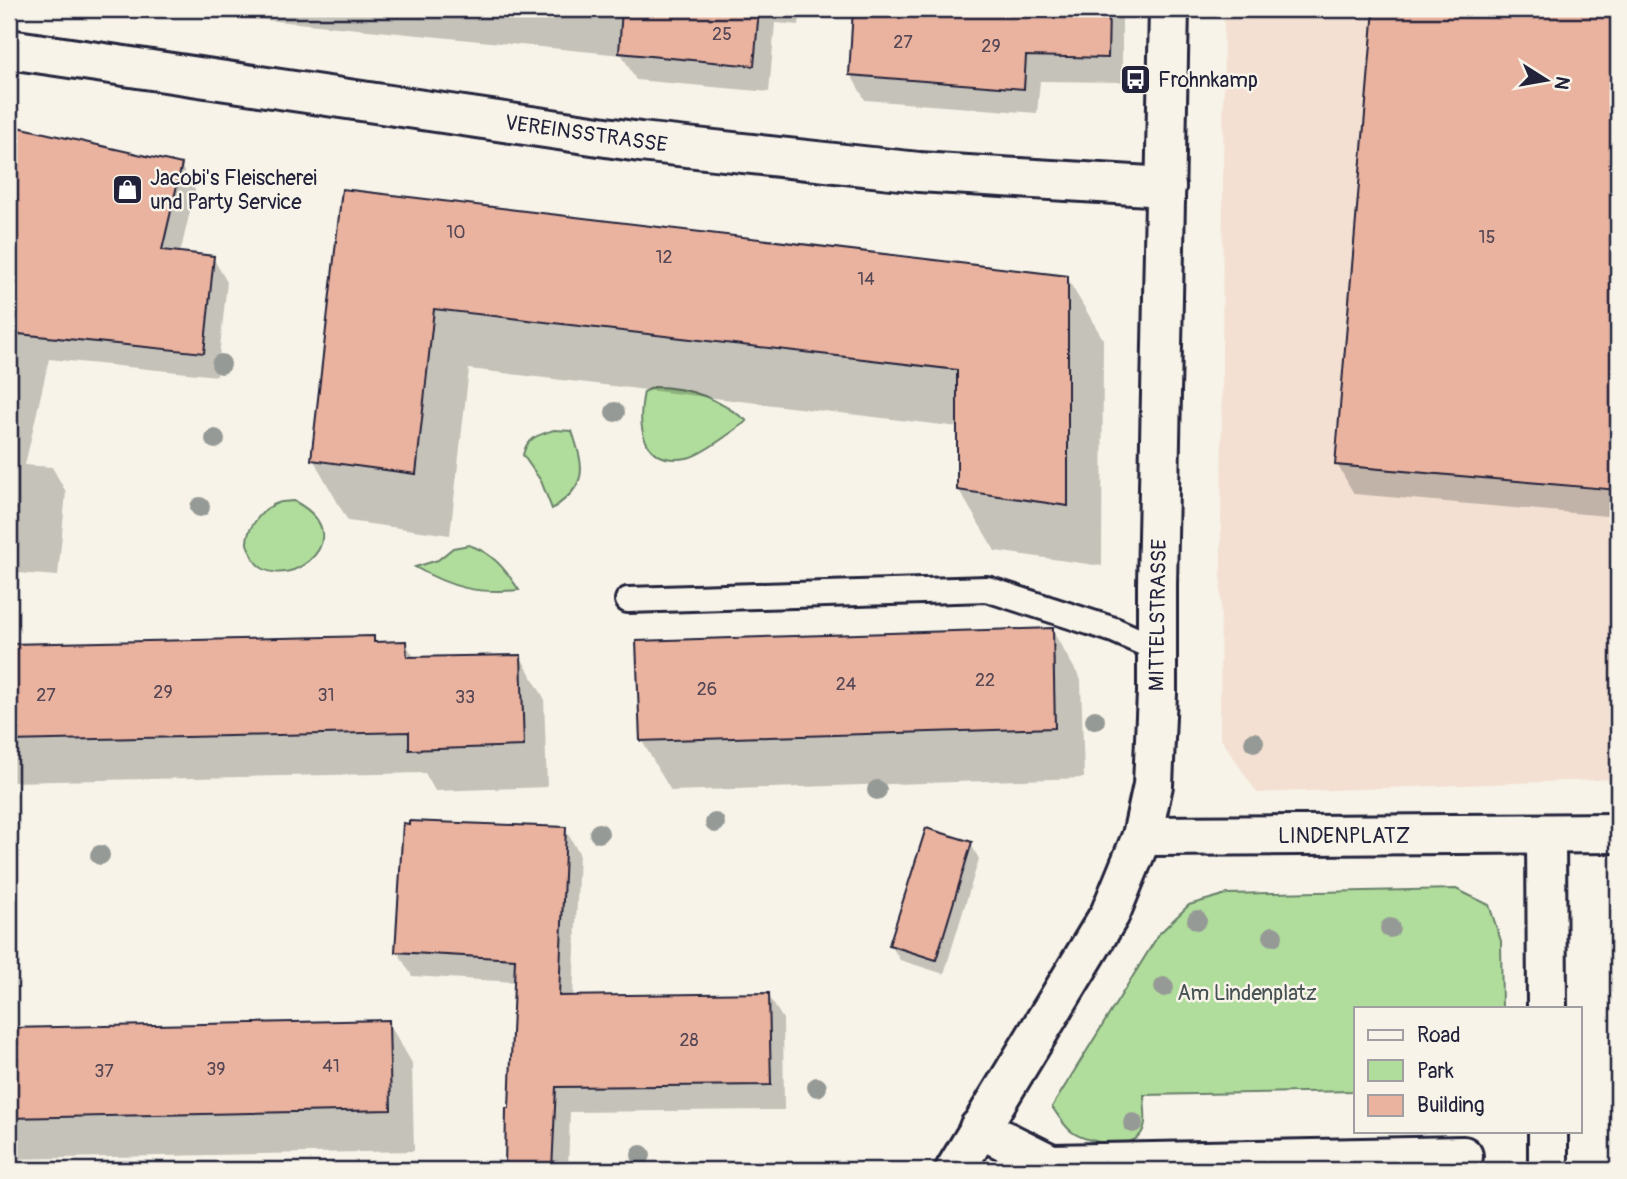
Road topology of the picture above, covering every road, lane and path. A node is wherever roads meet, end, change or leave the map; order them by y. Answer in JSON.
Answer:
{"nodes":[{"id":1,"x":1169,"y":9,"type":"edge"},
{"id":2,"x":9,"y":49,"type":"edge"},
{"id":3,"x":1167,"y":187,"type":"junction"},
{"id":4,"x":628,"y":600,"type":"dead end"},
{"id":5,"x":1157,"y":649,"type":"junction"},
{"id":6,"x":1618,"y":833,"type":"edge"},
{"id":7,"x":1546,"y":835,"type":"junction"},
{"id":8,"x":1142,"y":836,"type":"junction"},
{"id":9,"x":1547,"y":1007,"type":"edge"},
{"id":10,"x":979,"y":1128,"type":"junction"},
{"id":11,"x":1463,"y":1156,"type":"dead end"},
{"id":12,"x":955,"y":1170,"type":"edge"}],
"edges":[{"from":1,"to":3,"type":"street","name":"MITTELSTRASSE"},
{"from":2,"to":3,"type":"street","name":"VEREINSSTRASSE"},
{"from":3,"to":5,"type":"street","name":"MITTELSTRASSE"},
{"from":4,"to":5,"type":"lane"},
{"from":5,"to":8,"type":"street","name":"MITTELSTRASSE"},
{"from":6,"to":7,"type":"street","name":"LINDENPLATZ"},
{"from":7,"to":8,"type":"street","name":"LINDENPLATZ"},
{"from":7,"to":9,"type":"street"},
{"from":8,"to":10,"type":"street","name":"MITTELSTRASSE"},
{"from":10,"to":11,"type":"street"},
{"from":10,"to":12,"type":"street","name":"MITTELSTRASSE"}]}
